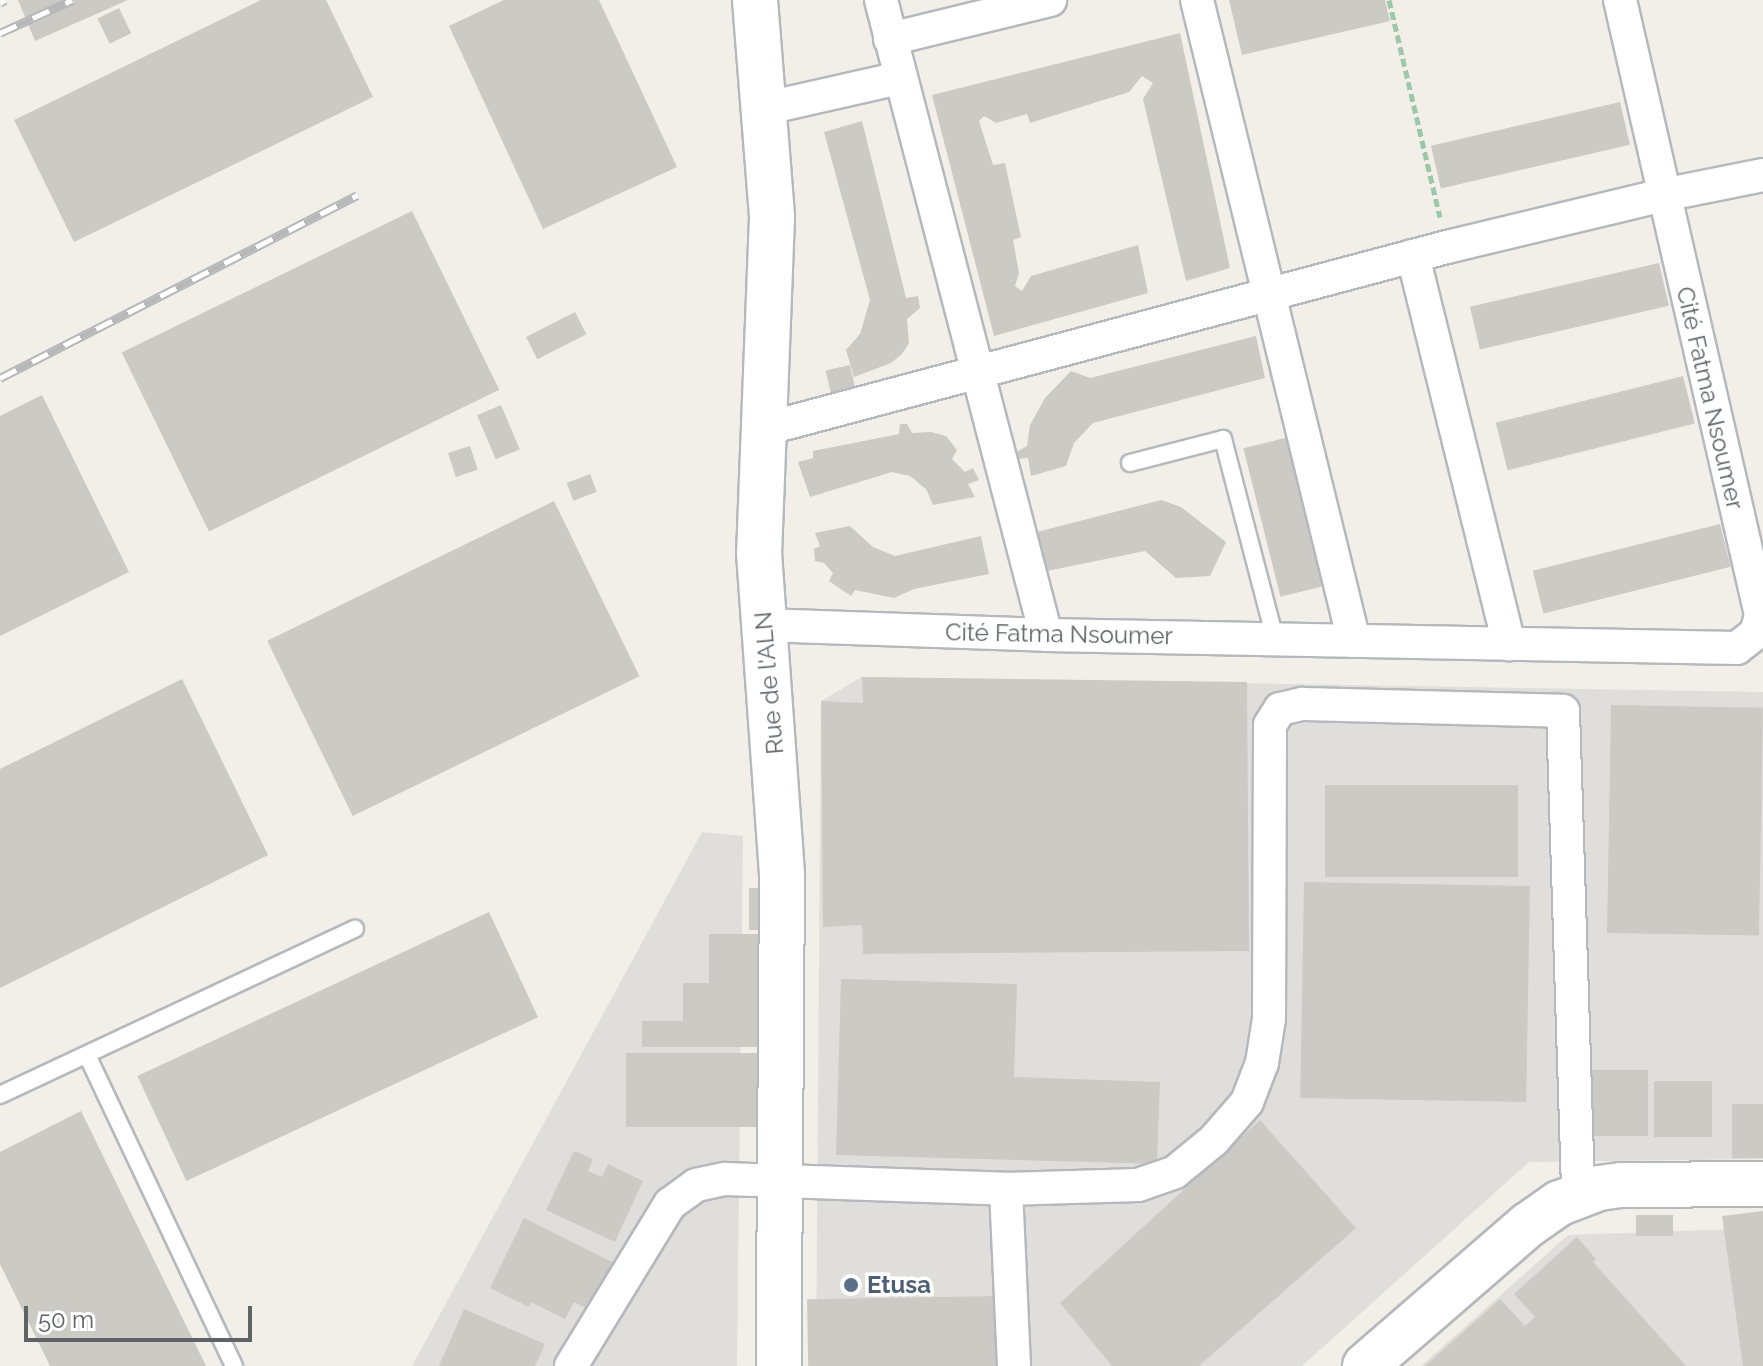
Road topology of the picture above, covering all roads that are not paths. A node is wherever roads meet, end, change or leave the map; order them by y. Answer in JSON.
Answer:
{"nodes":[{"id":1,"x":755,"y":0,"type":"edge"},
{"id":2,"x":881,"y":0,"type":"edge"},
{"id":3,"x":1050,"y":0,"type":"edge"},
{"id":4,"x":1197,"y":0,"type":"edge"},
{"id":5,"x":1620,"y":0,"type":"edge"},
{"id":6,"x":890,"y":39,"type":"junction"},
{"id":7,"x":900,"y":78,"type":"junction"},
{"id":8,"x":762,"y":109,"type":"junction"},
{"id":9,"x":1763,"y":175,"type":"edge"},
{"id":10,"x":1663,"y":195,"type":"junction"},
{"id":11,"x":1413,"y":256,"type":"junction"},
{"id":12,"x":1269,"y":294,"type":"junction"},
{"id":13,"x":977,"y":372,"type":"junction"},
{"id":14,"x":761,"y":430,"type":"junction"},
{"id":15,"x":1130,"y":463,"type":"dead end"},
{"id":16,"x":1749,"y":502,"type":"edge"},
{"id":17,"x":763,"y":625,"type":"junction"},
{"id":18,"x":1046,"y":635,"type":"junction"},
{"id":19,"x":1275,"y":639,"type":"junction"},
{"id":20,"x":1354,"y":641,"type":"junction"},
{"id":21,"x":1509,"y":644,"type":"junction"},
{"id":22,"x":355,"y":929,"type":"dead end"},
{"id":23,"x":87,"y":1055,"type":"junction"},
{"id":24,"x":0,"y":1095,"type":"edge"},
{"id":25,"x":780,"y":1182,"type":"junction"},
{"id":26,"x":1763,"y":1184,"type":"edge"},
{"id":27,"x":1006,"y":1189,"type":"junction"},
{"id":28,"x":1578,"y":1195,"type":"junction"},
{"id":29,"x":234,"y":1366,"type":"edge"},
{"id":30,"x":571,"y":1366,"type":"edge"},
{"id":31,"x":779,"y":1366,"type":"edge"},
{"id":32,"x":1014,"y":1366,"type":"edge"},
{"id":33,"x":1365,"y":1366,"type":"edge"}],
"edges":[{"from":1,"to":8,"type":"street","name":"Rue de l'ALN"},
{"from":2,"to":6,"type":"street"},
{"from":3,"to":6,"type":"street"},
{"from":4,"to":12,"type":"street"},
{"from":5,"to":10,"type":"street","name":"Cité Fatma Nsoumer"},
{"from":6,"to":7,"type":"street"},
{"from":7,"to":8,"type":"street"},
{"from":7,"to":13,"type":"street"},
{"from":8,"to":14,"type":"street","name":"Rue de l'ALN"},
{"from":9,"to":10,"type":"street"},
{"from":10,"to":11,"type":"street"},
{"from":10,"to":16,"type":"street","name":"Cité Fatma Nsoumer"},
{"from":11,"to":12,"type":"street"},
{"from":11,"to":21,"type":"street"},
{"from":12,"to":13,"type":"street"},
{"from":12,"to":20,"type":"street"},
{"from":13,"to":14,"type":"street"},
{"from":13,"to":18,"type":"street"},
{"from":14,"to":17,"type":"street","name":"Rue de l'ALN"},
{"from":15,"to":19,"type":"lane"},
{"from":16,"to":21,"type":"street","name":"Cité Fatma Nsoumer"},
{"from":17,"to":18,"type":"street","name":"Cité Fatma Nsoumer"},
{"from":17,"to":25,"type":"street","name":"Rue de l'ALN"},
{"from":18,"to":19,"type":"street","name":"Cité Fatma Nsoumer"},
{"from":19,"to":20,"type":"street","name":"Cité Fatma Nsoumer"},
{"from":20,"to":21,"type":"street","name":"Cité Fatma Nsoumer"},
{"from":22,"to":23,"type":"lane"},
{"from":23,"to":24,"type":"lane"},
{"from":23,"to":29,"type":"lane"},
{"from":25,"to":27,"type":"street"},
{"from":25,"to":30,"type":"street"},
{"from":25,"to":31,"type":"street","name":"Rue de l'ALN"},
{"from":26,"to":28,"type":"street"},
{"from":27,"to":28,"type":"street"},
{"from":27,"to":32,"type":"street"},
{"from":28,"to":33,"type":"street"}]}
